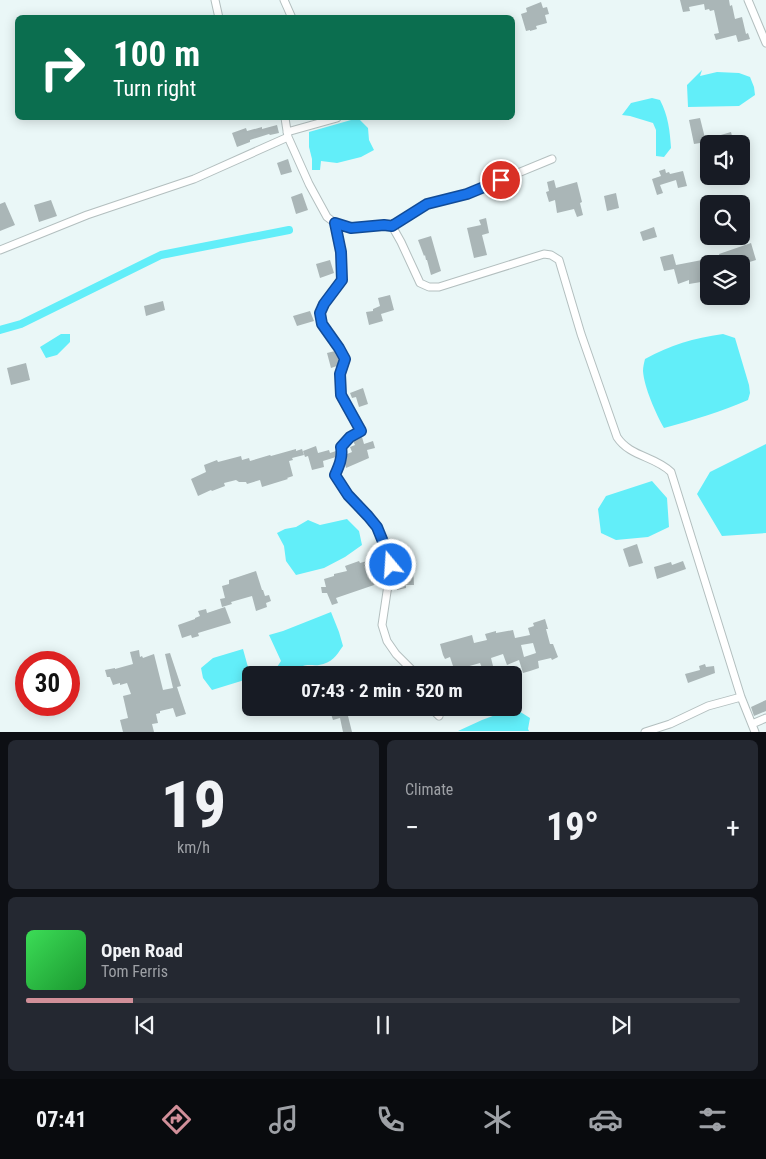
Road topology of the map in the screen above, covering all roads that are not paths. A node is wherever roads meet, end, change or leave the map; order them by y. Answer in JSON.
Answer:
{"nodes":[{"id":1,"x":215,"y":0,"type":"edge"},
{"id":2,"x":284,"y":0,"type":"edge"},
{"id":3,"x":748,"y":0,"type":"edge"},
{"id":4,"x":218,"y":15,"type":"edge"},
{"id":5,"x":291,"y":15,"type":"edge"},
{"id":6,"x":766,"y":43,"type":"edge"},
{"id":7,"x":285,"y":120,"type":"edge"},
{"id":8,"x":315,"y":121,"type":"edge"},
{"id":9,"x":288,"y":134,"type":"junction"},
{"id":10,"x":552,"y":159,"type":"dead end"},
{"id":11,"x":335,"y":223,"type":"junction"},
{"id":12,"x":392,"y":226,"type":"junction"},
{"id":13,"x":0,"y":250,"type":"edge"},
{"id":14,"x":408,"y":666,"type":"edge"},
{"id":15,"x":740,"y":697,"type":"junction"},
{"id":16,"x":766,"y":718,"type":"edge"},
{"id":17,"x":754,"y":728,"type":"edge"},
{"id":18,"x":645,"y":732,"type":"edge"}],
"edges":[{"from":1,"to":4,"type":"street"},
{"from":2,"to":5,"type":"street"},
{"from":3,"to":6,"type":"street"},
{"from":7,"to":9,"type":"street"},
{"from":8,"to":9,"type":"street"},
{"from":9,"to":11,"type":"street"},
{"from":9,"to":13,"type":"street"},
{"from":10,"to":12,"type":"street"},
{"from":11,"to":12,"type":"street"},
{"from":11,"to":14,"type":"street"},
{"from":12,"to":15,"type":"street"},
{"from":15,"to":17,"type":"street"},
{"from":15,"to":18,"type":"street"},
{"from":16,"to":17,"type":"street"}]}
